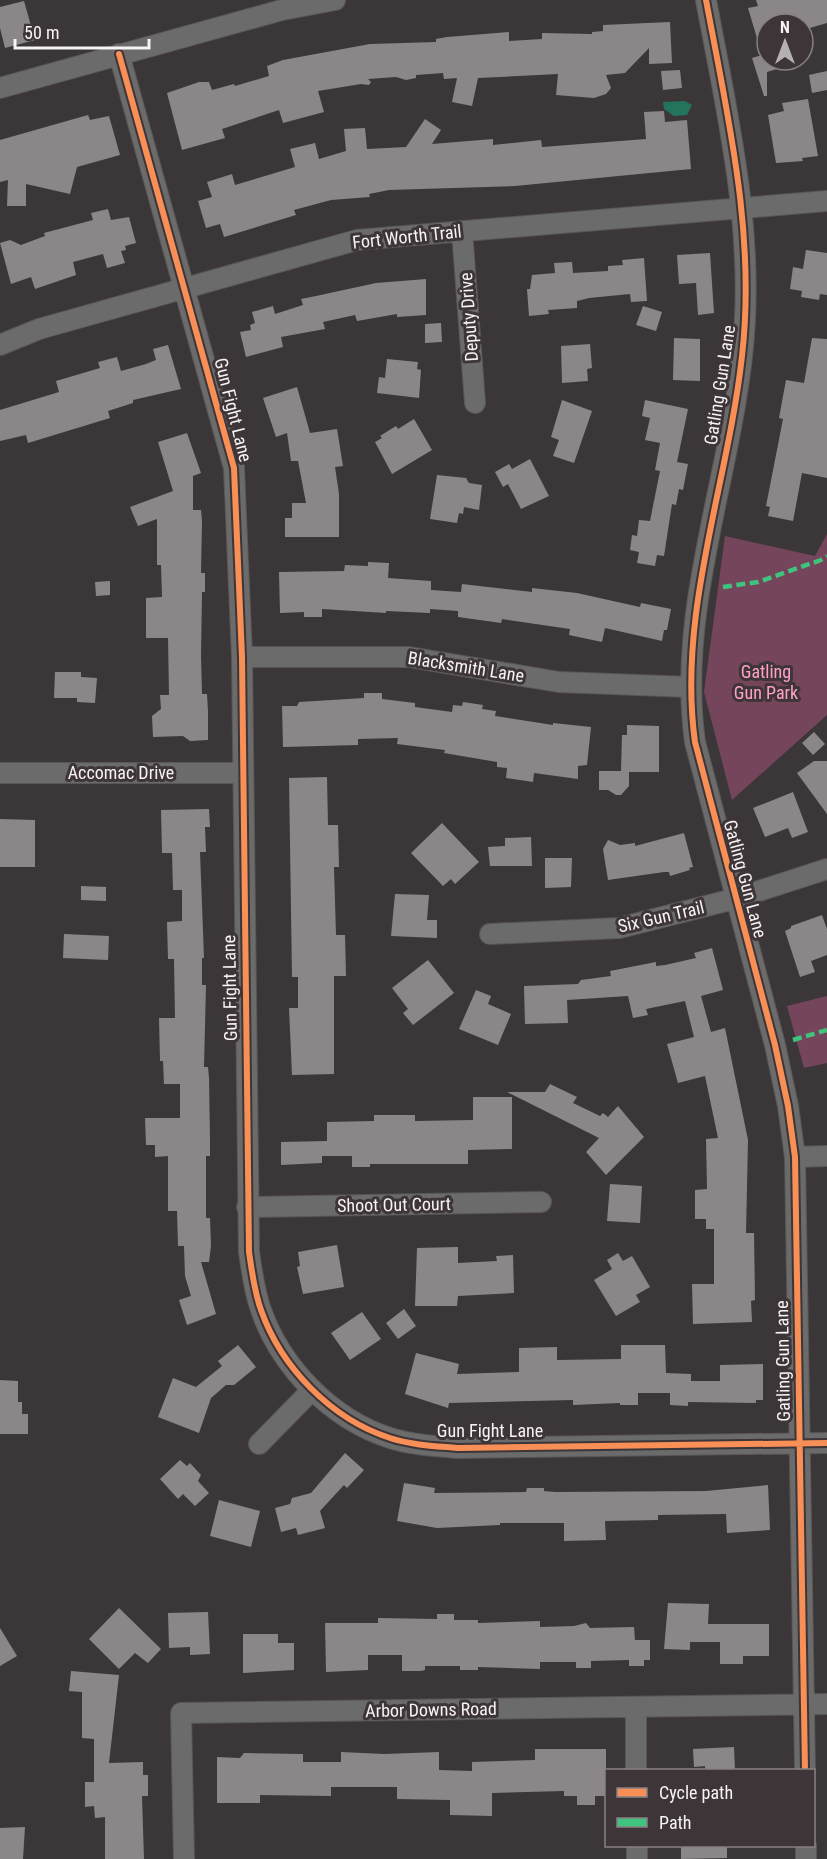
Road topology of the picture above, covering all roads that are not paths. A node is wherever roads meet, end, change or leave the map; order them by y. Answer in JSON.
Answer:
{"nodes":[{"id":1,"x":706,"y":0,"type":"edge"},
{"id":2,"x":328,"y":1,"type":"edge"},
{"id":3,"x":119,"y":54,"type":"junction"},
{"id":4,"x":0,"y":88,"type":"edge"},
{"id":5,"x":827,"y":201,"type":"edge"},
{"id":6,"x":743,"y":208,"type":"junction"},
{"id":7,"x":462,"y":231,"type":"junction"},
{"id":8,"x":186,"y":288,"type":"junction"},
{"id":9,"x":0,"y":345,"type":"edge"},
{"id":10,"x":475,"y":403,"type":"dead end"},
{"id":11,"x":242,"y":657,"type":"junction"},
{"id":12,"x":690,"y":687,"type":"junction"},
{"id":13,"x":243,"y":773,"type":"junction"},
{"id":14,"x":0,"y":774,"type":"edge"},
{"id":15,"x":827,"y":869,"type":"edge"},
{"id":16,"x":734,"y":899,"type":"junction"},
{"id":17,"x":490,"y":934,"type":"dead end"},
{"id":18,"x":827,"y":1156,"type":"edge"},
{"id":19,"x":795,"y":1157,"type":"junction"},
{"id":20,"x":541,"y":1202,"type":"dead end"},
{"id":21,"x":248,"y":1207,"type":"junction"},
{"id":22,"x":312,"y":1390,"type":"junction"},
{"id":23,"x":800,"y":1443,"type":"junction"},
{"id":24,"x":827,"y":1443,"type":"edge"},
{"id":25,"x":259,"y":1444,"type":"dead end"},
{"id":26,"x":805,"y":1704,"type":"junction"},
{"id":27,"x":827,"y":1704,"type":"edge"},
{"id":28,"x":636,"y":1707,"type":"junction"},
{"id":29,"x":636,"y":1769,"type":"edge"},
{"id":30,"x":806,"y":1769,"type":"edge"},
{"id":31,"x":184,"y":1859,"type":"edge"}],
"edges":[{"from":1,"to":6,"type":"street","name":"Gatling Gun Lane"},
{"from":2,"to":3,"type":"street"},
{"from":3,"to":4,"type":"street"},
{"from":3,"to":8,"type":"street","name":"Gun Fight Lane"},
{"from":5,"to":6,"type":"street","name":"Fort Worth Trail"},
{"from":6,"to":7,"type":"street","name":"Fort Worth Trail"},
{"from":6,"to":12,"type":"street","name":"Gatling Gun Lane"},
{"from":7,"to":8,"type":"street","name":"Fort Worth Trail"},
{"from":7,"to":10,"type":"street","name":"Deputy Drive"},
{"from":8,"to":9,"type":"street","name":"Fort Worth Trail"},
{"from":8,"to":11,"type":"street","name":"Gun Fight Lane"},
{"from":11,"to":12,"type":"street","name":"Blacksmith Lane"},
{"from":11,"to":13,"type":"street","name":"Gun Fight Lane"},
{"from":12,"to":16,"type":"street","name":"Gatling Gun Lane"},
{"from":13,"to":14,"type":"street","name":"Accomac Drive"},
{"from":13,"to":21,"type":"street","name":"Gun Fight Lane"},
{"from":15,"to":16,"type":"street","name":"Six Gun Trail"},
{"from":16,"to":17,"type":"street","name":"Six Gun Trail"},
{"from":16,"to":19,"type":"street","name":"Gatling Gun Lane"},
{"from":18,"to":19,"type":"street"},
{"from":19,"to":23,"type":"street","name":"Gatling Gun Lane"},
{"from":20,"to":21,"type":"street","name":"Shoot Out Court"},
{"from":21,"to":22,"type":"street","name":"Gun Fight Lane"},
{"from":22,"to":23,"type":"street","name":"Gun Fight Lane"},
{"from":22,"to":25,"type":"street"},
{"from":23,"to":24,"type":"street","name":"Gun Fight Lane"},
{"from":23,"to":26,"type":"street","name":"Gatling Gun Lane"},
{"from":26,"to":27,"type":"street","name":"Arbor Downs Road"},
{"from":26,"to":28,"type":"street","name":"Arbor Downs Road"},
{"from":26,"to":30,"type":"street","name":"Gatling Gun Lane"},
{"from":28,"to":29,"type":"street"},
{"from":28,"to":31,"type":"street","name":"Arbor Downs Road"}]}
